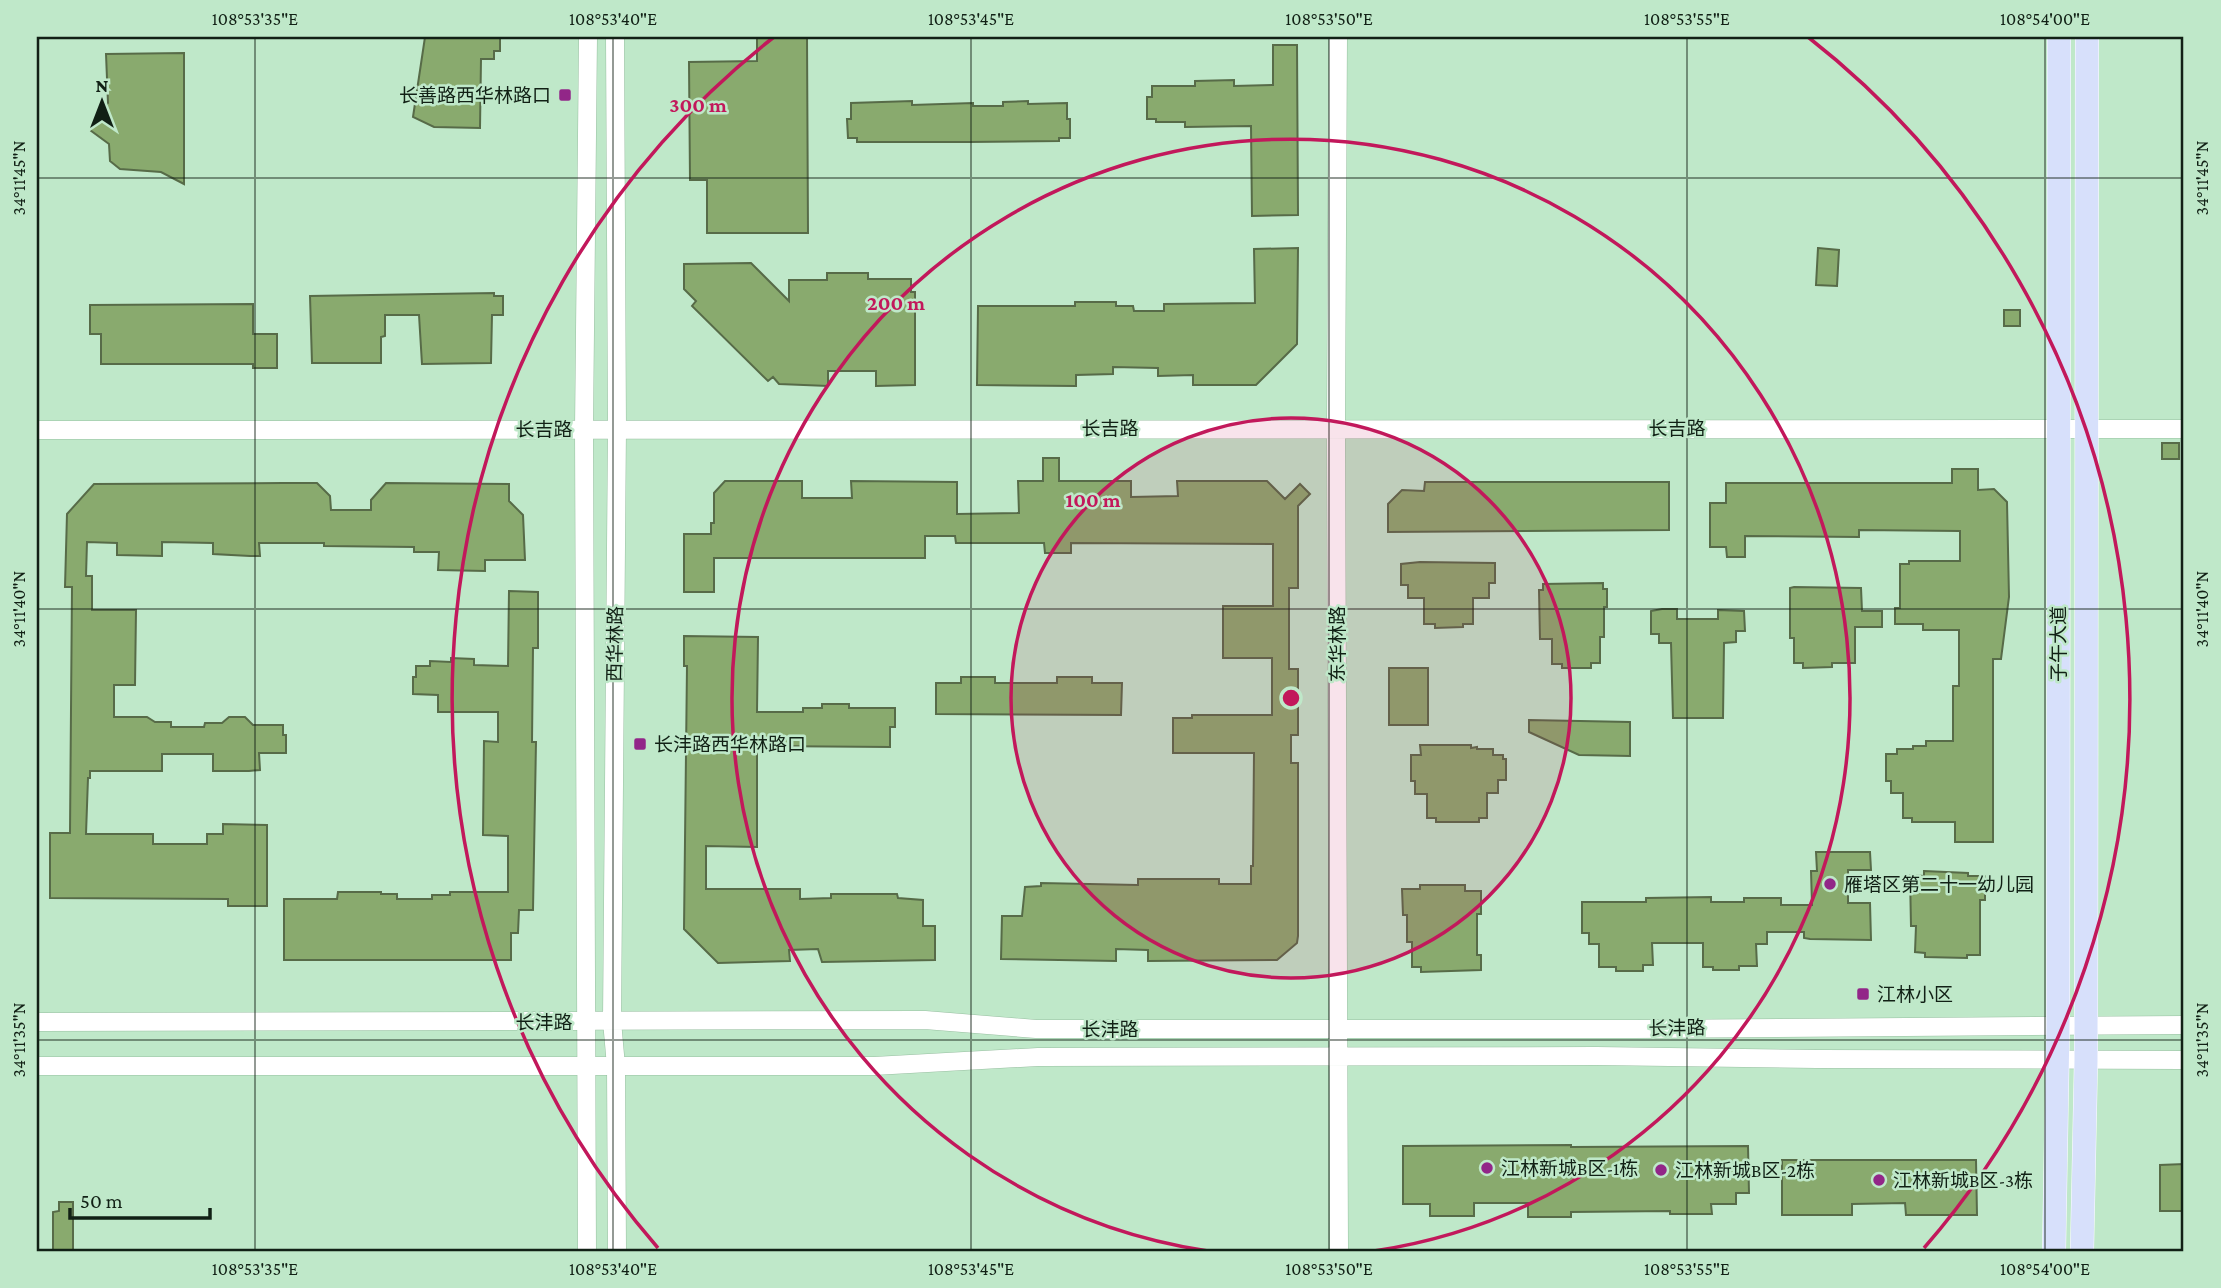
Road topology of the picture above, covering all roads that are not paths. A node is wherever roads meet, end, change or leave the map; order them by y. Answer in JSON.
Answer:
{"nodes":[{"id":1,"x":588,"y":37,"type":"edge"},
{"id":2,"x":615,"y":37,"type":"edge"},
{"id":3,"x":1338,"y":37,"type":"edge"},
{"id":4,"x":2059,"y":37,"type":"edge"},
{"id":5,"x":2087,"y":37,"type":"edge"},
{"id":6,"x":617,"y":428,"type":"junction"},
{"id":7,"x":1336,"y":428,"type":"junction"},
{"id":8,"x":584,"y":429,"type":"junction"},
{"id":9,"x":2059,"y":429,"type":"junction"},
{"id":10,"x":2086,"y":429,"type":"junction"},
{"id":11,"x":2184,"y":429,"type":"edge"},
{"id":12,"x":37,"y":430,"type":"edge"},
{"id":13,"x":612,"y":1021,"type":"junction"},
{"id":14,"x":37,"y":1022,"type":"edge"},
{"id":15,"x":586,"y":1022,"type":"junction"},
{"id":16,"x":2086,"y":1025,"type":"junction"},
{"id":17,"x":2184,"y":1025,"type":"edge"},
{"id":18,"x":2058,"y":1026,"type":"junction"},
{"id":19,"x":1338,"y":1029,"type":"junction"},
{"id":20,"x":1338,"y":1056,"type":"junction"},
{"id":21,"x":2057,"y":1059,"type":"junction"},
{"id":22,"x":2086,"y":1060,"type":"junction"},
{"id":23,"x":2184,"y":1060,"type":"edge"},
{"id":24,"x":37,"y":1066,"type":"edge"},
{"id":25,"x":586,"y":1066,"type":"junction"},
{"id":26,"x":616,"y":1066,"type":"junction"},
{"id":27,"x":587,"y":1251,"type":"edge"},
{"id":28,"x":617,"y":1251,"type":"edge"},
{"id":29,"x":1339,"y":1251,"type":"edge"},
{"id":30,"x":2054,"y":1251,"type":"edge"},
{"id":31,"x":2082,"y":1251,"type":"edge"}],
"edges":[{"from":1,"to":8,"type":"street","name":"西华林路"},
{"from":2,"to":6,"type":"street","name":"西华林路"},
{"from":3,"to":7,"type":"street","name":"东华林路"},
{"from":4,"to":9,"type":"main road","name":"子午大道"},
{"from":5,"to":10,"type":"main road","name":"子午大道"},
{"from":6,"to":7,"type":"street","name":"长吉路"},
{"from":6,"to":8,"type":"street","name":"长吉路"},
{"from":6,"to":13,"type":"street","name":"西华林路"},
{"from":7,"to":9,"type":"street","name":"长吉路"},
{"from":7,"to":19,"type":"street","name":"东华林路"},
{"from":8,"to":12,"type":"street","name":"长吉路"},
{"from":8,"to":15,"type":"street","name":"西华林路"},
{"from":9,"to":10,"type":"street","name":"长吉路"},
{"from":9,"to":18,"type":"main road","name":"子午大道"},
{"from":10,"to":11,"type":"street","name":"长吉路"},
{"from":10,"to":16,"type":"main road","name":"子午大道"},
{"from":13,"to":15,"type":"street","name":"长沣路"},
{"from":13,"to":19,"type":"street","name":"长沣路"},
{"from":13,"to":26,"type":"street","name":"西华林路"},
{"from":14,"to":15,"type":"street","name":"长沣路"},
{"from":15,"to":25,"type":"street","name":"西华林路"},
{"from":16,"to":17,"type":"street","name":"长沣路"},
{"from":16,"to":18,"type":"street","name":"长沣路"},
{"from":16,"to":22,"type":"main road","name":"子午大道"},
{"from":18,"to":19,"type":"street","name":"长沣路"},
{"from":18,"to":21,"type":"main road","name":"子午大道"},
{"from":19,"to":20,"type":"street","name":"东华林路"},
{"from":20,"to":21,"type":"street","name":"长沣路"},
{"from":20,"to":26,"type":"street","name":"长沣路"},
{"from":20,"to":29,"type":"street","name":"东华林路"},
{"from":21,"to":22,"type":"street","name":"长沣路"},
{"from":21,"to":30,"type":"main road","name":"子午大道"},
{"from":22,"to":23,"type":"street","name":"长沣路"},
{"from":22,"to":31,"type":"main road","name":"子午大道"},
{"from":24,"to":25,"type":"street","name":"长沣路"},
{"from":25,"to":26,"type":"street","name":"长沣路"},
{"from":25,"to":27,"type":"street","name":"西华林路"},
{"from":26,"to":28,"type":"street","name":"西华林路"}]}
